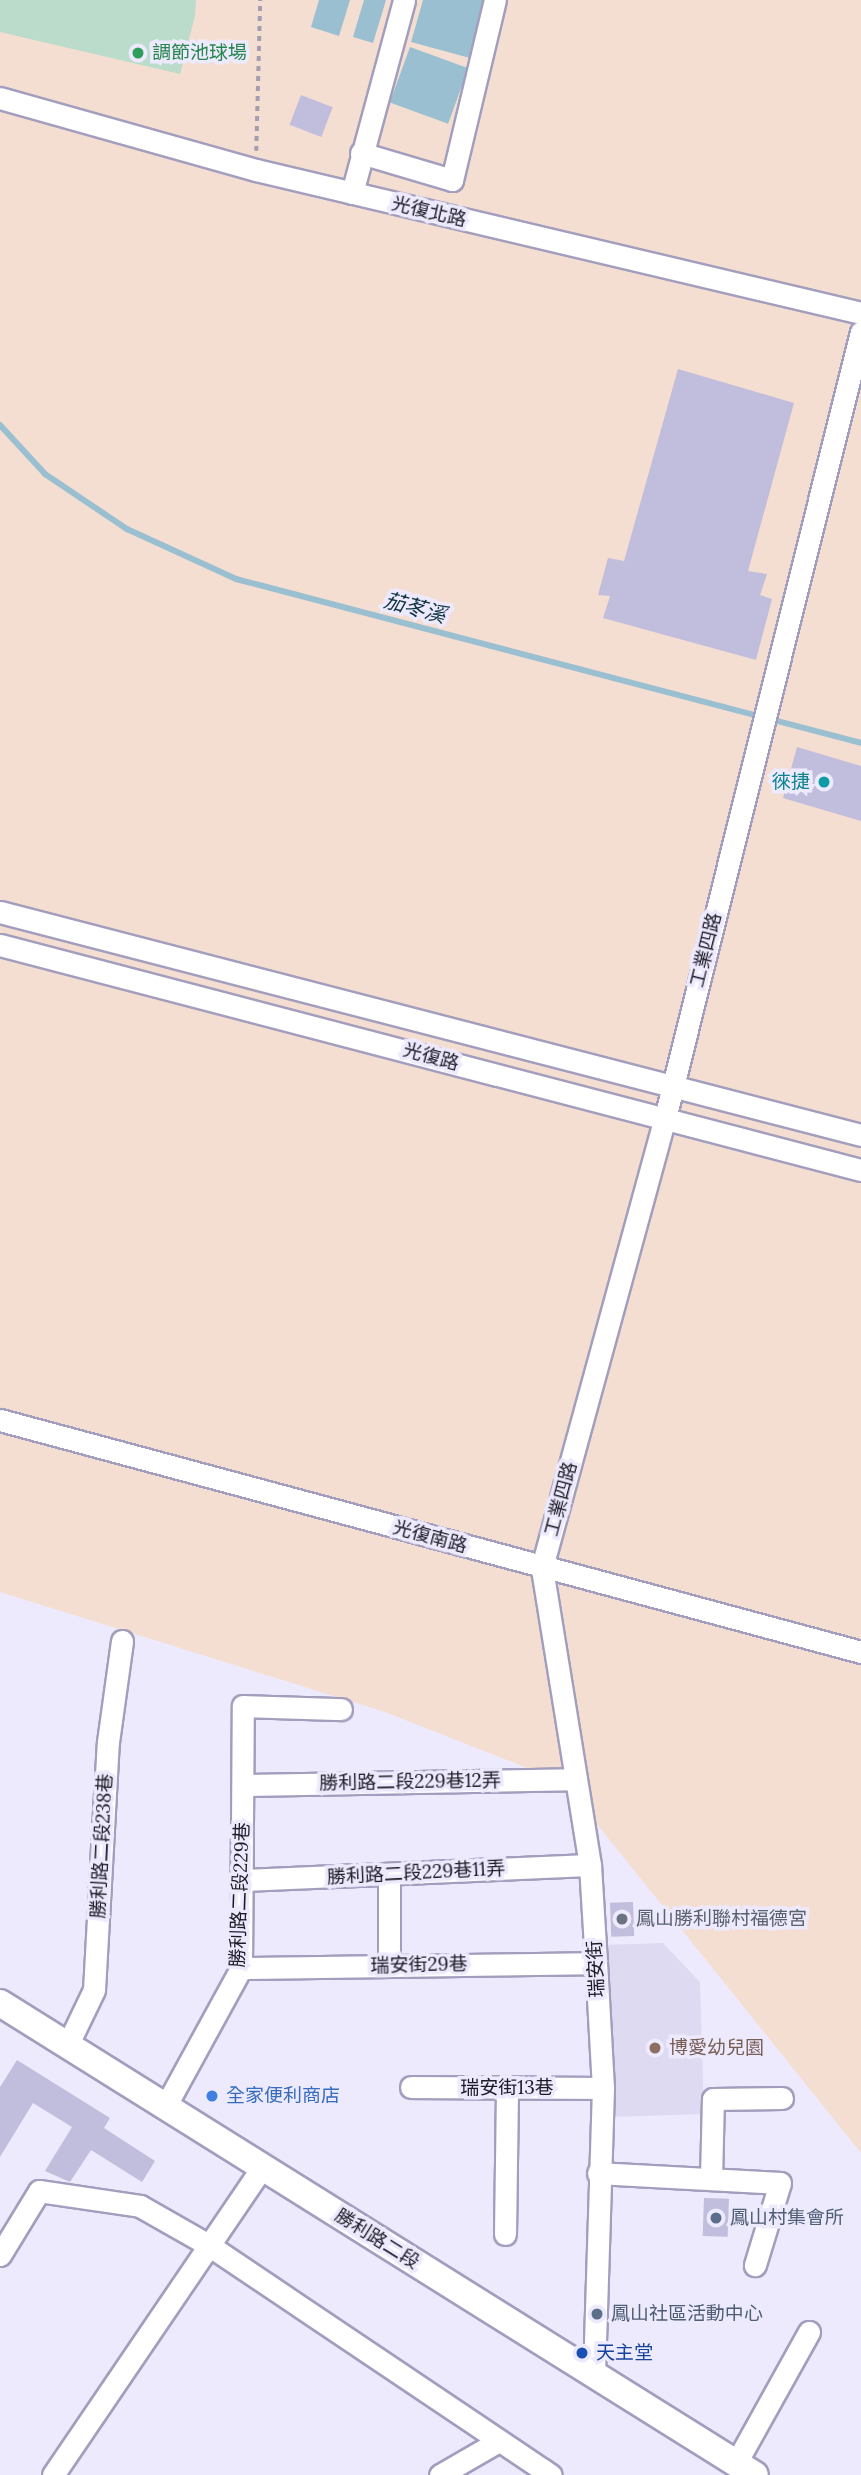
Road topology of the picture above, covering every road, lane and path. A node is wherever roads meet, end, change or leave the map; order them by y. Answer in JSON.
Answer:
{"nodes":[{"id":1,"x":260,"y":0,"type":"edge"},
{"id":2,"x":404,"y":0,"type":"edge"},
{"id":3,"x":495,"y":0,"type":"edge"},
{"id":4,"x":0,"y":98,"type":"edge"},
{"id":5,"x":361,"y":153,"type":"junction"},
{"id":6,"x":256,"y":170,"type":"junction"},
{"id":7,"x":352,"y":193,"type":"junction"},
{"id":8,"x":861,"y":313,"type":"edge"},
{"id":9,"x":861,"y":332,"type":"edge"},
{"id":10,"x":0,"y":912,"type":"edge"},
{"id":11,"x":0,"y":945,"type":"edge"},
{"id":12,"x":672,"y":1086,"type":"junction"},
{"id":13,"x":665,"y":1118,"type":"junction"},
{"id":14,"x":861,"y":1135,"type":"edge"},
{"id":15,"x":861,"y":1170,"type":"edge"},
{"id":16,"x":0,"y":1420,"type":"edge"},
{"id":17,"x":542,"y":1567,"type":"junction"},
{"id":18,"x":122,"y":1641,"type":"dead end"},
{"id":19,"x":861,"y":1652,"type":"edge"},
{"id":20,"x":341,"y":1710,"type":"dead end"},
{"id":21,"x":576,"y":1779,"type":"junction"},
{"id":22,"x":243,"y":1785,"type":"junction"},
{"id":23,"x":590,"y":1865,"type":"junction"},
{"id":24,"x":389,"y":1875,"type":"junction"},
{"id":25,"x":243,"y":1880,"type":"junction"},
{"id":26,"x":596,"y":1963,"type":"junction"},
{"id":27,"x":389,"y":1966,"type":"junction"},
{"id":28,"x":241,"y":1968,"type":"junction"},
{"id":29,"x":0,"y":2003,"type":"edge"},
{"id":30,"x":67,"y":2046,"type":"junction"},
{"id":31,"x":411,"y":2087,"type":"dead end"},
{"id":32,"x":507,"y":2087,"type":"junction"},
{"id":33,"x":603,"y":2088,"type":"junction"},
{"id":34,"x":782,"y":2098,"type":"dead end"},
{"id":35,"x":165,"y":2108,"type":"junction"},
{"id":36,"x":262,"y":2168,"type":"junction"},
{"id":37,"x":598,"y":2173,"type":"junction"},
{"id":38,"x":711,"y":2179,"type":"junction"},
{"id":39,"x":505,"y":2234,"type":"dead end"},
{"id":40,"x":207,"y":2245,"type":"junction"},
{"id":41,"x":0,"y":2255,"type":"edge"},
{"id":42,"x":755,"y":2265,"type":"dead end"},
{"id":43,"x":809,"y":2332,"type":"dead end"},
{"id":44,"x":594,"y":2374,"type":"junction"},
{"id":45,"x":499,"y":2441,"type":"junction"},
{"id":46,"x":746,"y":2469,"type":"edge"},
{"id":47,"x":53,"y":2475,"type":"edge"},
{"id":48,"x":440,"y":2475,"type":"edge"},
{"id":49,"x":551,"y":2475,"type":"edge"}],
"edges":[{"from":1,"to":6,"type":"path"},
{"from":2,"to":5,"type":"street"},
{"from":3,"to":5,"type":"street"},
{"from":4,"to":6,"type":"street","name":"光復北路"},
{"from":5,"to":7,"type":"street"},
{"from":6,"to":7,"type":"street","name":"光復北路"},
{"from":7,"to":8,"type":"street","name":"光復北路"},
{"from":9,"to":12,"type":"street","name":"工業四路"},
{"from":10,"to":12,"type":"street","name":"光復路"},
{"from":11,"to":13,"type":"street","name":"光復路"},
{"from":12,"to":13,"type":"street","name":"工業四路"},
{"from":12,"to":14,"type":"street","name":"光復路"},
{"from":13,"to":15,"type":"street","name":"光復路"},
{"from":13,"to":17,"type":"street","name":"工業四路"},
{"from":16,"to":17,"type":"street","name":"光復南路"},
{"from":17,"to":19,"type":"street","name":"光復南路"},
{"from":17,"to":21,"type":"street","name":"瑞安街"},
{"from":18,"to":30,"type":"street","name":"勝利路二段238巷"},
{"from":20,"to":22,"type":"street","name":"勝利路二段229巷"},
{"from":21,"to":22,"type":"street","name":"勝利路二段229巷12弄"},
{"from":21,"to":23,"type":"street","name":"瑞安街"},
{"from":22,"to":25,"type":"street","name":"勝利路二段229巷"},
{"from":23,"to":24,"type":"street","name":"勝利路二段229巷11弄"},
{"from":23,"to":26,"type":"street","name":"瑞安街"},
{"from":24,"to":25,"type":"street","name":"勝利路二段229巷11弄"},
{"from":24,"to":27,"type":"street"},
{"from":25,"to":28,"type":"street","name":"勝利路二段229巷"},
{"from":26,"to":27,"type":"street","name":"瑞安街29巷"},
{"from":26,"to":33,"type":"street","name":"瑞安街"},
{"from":27,"to":28,"type":"street","name":"瑞安街29巷"},
{"from":28,"to":35,"type":"street","name":"勝利路二段229巷"},
{"from":29,"to":30,"type":"main road","name":"勝利路二段"},
{"from":30,"to":35,"type":"main road","name":"勝利路二段"},
{"from":31,"to":32,"type":"street","name":"瑞安街13巷"},
{"from":32,"to":33,"type":"street","name":"瑞安街13巷"},
{"from":32,"to":39,"type":"street"},
{"from":33,"to":37,"type":"street","name":"瑞安街"},
{"from":34,"to":38,"type":"street"},
{"from":35,"to":36,"type":"main road","name":"勝利路二段"},
{"from":36,"to":40,"type":"street"},
{"from":36,"to":44,"type":"main road","name":"勝利路二段"},
{"from":37,"to":38,"type":"street"},
{"from":37,"to":44,"type":"street","name":"瑞安街"},
{"from":38,"to":42,"type":"street"},
{"from":40,"to":41,"type":"street"},
{"from":40,"to":45,"type":"street"},
{"from":40,"to":47,"type":"street"},
{"from":43,"to":46,"type":"street"},
{"from":44,"to":46,"type":"main road","name":"勝利路二段"},
{"from":45,"to":48,"type":"street"},
{"from":45,"to":49,"type":"street"}]}
